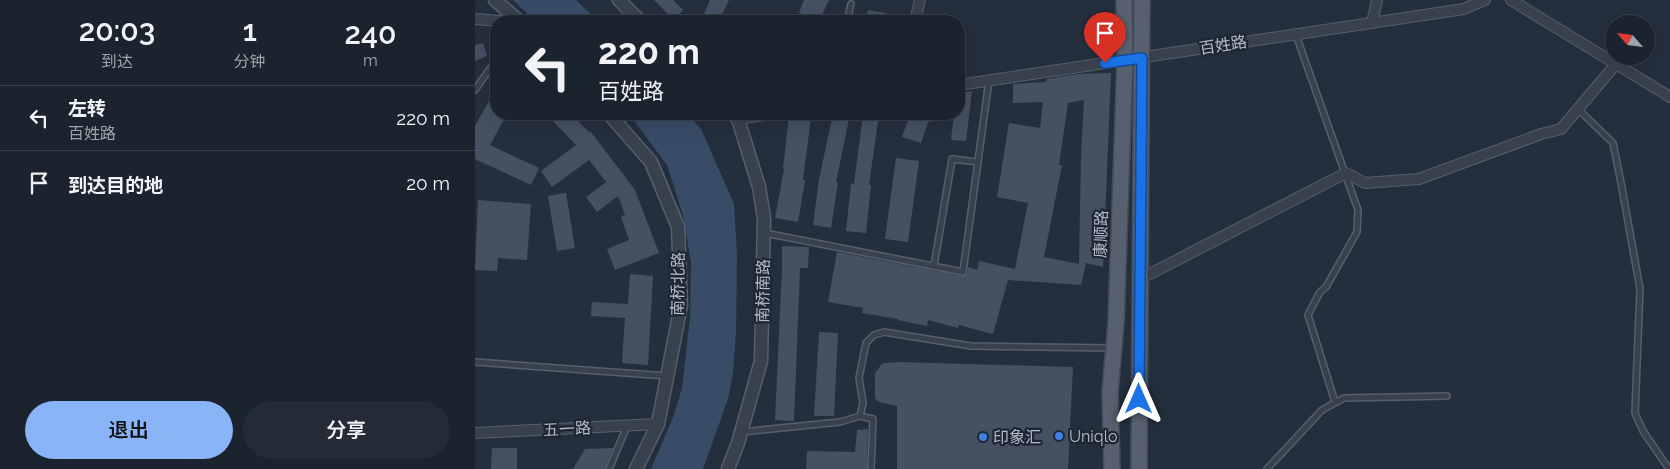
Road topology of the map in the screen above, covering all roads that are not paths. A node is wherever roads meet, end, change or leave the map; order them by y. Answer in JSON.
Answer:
{"nodes":[{"id":1,"x":495,"y":0,"type":"edge"},
{"id":2,"x":619,"y":0,"type":"edge"},
{"id":3,"x":920,"y":0,"type":"edge"},
{"id":4,"x":1124,"y":0,"type":"edge"},
{"id":5,"x":1141,"y":0,"type":"edge"},
{"id":6,"x":1377,"y":0,"type":"edge"},
{"id":7,"x":1485,"y":0,"type":"edge"},
{"id":8,"x":1511,"y":0,"type":"edge"},
{"id":9,"x":851,"y":4,"type":"dead end"},
{"id":10,"x":1466,"y":4,"type":"edge"},
{"id":11,"x":512,"y":15,"type":"edge"},
{"id":12,"x":634,"y":15,"type":"edge"},
{"id":13,"x":848,"y":15,"type":"edge"},
{"id":14,"x":916,"y":15,"type":"edge"},
{"id":15,"x":475,"y":19,"type":"edge"},
{"id":16,"x":490,"y":20,"type":"edge"},
{"id":17,"x":1372,"y":23,"type":"junction"},
{"id":18,"x":1296,"y":34,"type":"junction"},
{"id":19,"x":1142,"y":58,"type":"junction"},
{"id":20,"x":1605,"y":58,"type":"edge"},
{"id":21,"x":1125,"y":60,"type":"junction"},
{"id":22,"x":1614,"y":65,"type":"edge"},
{"id":23,"x":1617,"y":65,"type":"edge"},
{"id":24,"x":490,"y":69,"type":"edge"},
{"id":25,"x":989,"y":80,"type":"junction"},
{"id":26,"x":965,"y":84,"type":"edge"},
{"id":27,"x":475,"y":90,"type":"edge"},
{"id":28,"x":1670,"y":97,"type":"edge"},
{"id":29,"x":1578,"y":109,"type":"junction"},
{"id":30,"x":614,"y":120,"type":"edge"},
{"id":31,"x":736,"y":120,"type":"edge"},
{"id":32,"x":978,"y":162,"type":"junction"},
{"id":33,"x":1346,"y":173,"type":"junction"},
{"id":34,"x":764,"y":233,"type":"junction"},
{"id":35,"x":934,"y":266,"type":"junction"},
{"id":36,"x":1140,"y":279,"type":"junction"},
{"id":37,"x":1114,"y":348,"type":"junction"},
{"id":38,"x":475,"y":362,"type":"edge"},
{"id":39,"x":667,"y":376,"type":"junction"},
{"id":40,"x":1109,"y":392,"type":"junction"},
{"id":41,"x":1447,"y":396,"type":"dead end"},
{"id":42,"x":1335,"y":402,"type":"junction"},
{"id":43,"x":860,"y":416,"type":"junction"},
{"id":44,"x":658,"y":424,"type":"junction"},
{"id":45,"x":627,"y":426,"type":"junction"},
{"id":46,"x":741,"y":432,"type":"junction"},
{"id":47,"x":475,"y":433,"type":"edge"},
{"id":48,"x":609,"y":469,"type":"edge"},
{"id":49,"x":636,"y":469,"type":"edge"},
{"id":50,"x":728,"y":469,"type":"edge"},
{"id":51,"x":871,"y":469,"type":"edge"},
{"id":52,"x":1105,"y":469,"type":"edge"},
{"id":53,"x":1112,"y":469,"type":"edge"},
{"id":54,"x":1140,"y":469,"type":"edge"},
{"id":55,"x":1267,"y":469,"type":"edge"},
{"id":56,"x":1669,"y":469,"type":"edge"}],
"edges":[{"from":1,"to":11,"type":"street"},
{"from":2,"to":12,"type":"street"},
{"from":3,"to":14,"type":"street"},
{"from":4,"to":21,"type":"main road","name":"康顺路"},
{"from":5,"to":19,"type":"main road"},
{"from":6,"to":17,"type":"street"},
{"from":7,"to":10,"type":"street","name":"百姓路"},
{"from":8,"to":20,"type":"street"},
{"from":9,"to":13,"type":"lane"},
{"from":10,"to":17,"type":"street","name":"百姓路"},
{"from":15,"to":16,"type":"street"},
{"from":17,"to":18,"type":"street","name":"百姓路"},
{"from":18,"to":19,"type":"street","name":"百姓路"},
{"from":18,"to":33,"type":"lane"},
{"from":19,"to":21,"type":"street","name":"百姓路"},
{"from":19,"to":36,"type":"main road"},
{"from":21,"to":25,"type":"street","name":"百姓路"},
{"from":21,"to":37,"type":"main road","name":"康顺路"},
{"from":22,"to":29,"type":"street"},
{"from":23,"to":28,"type":"street"},
{"from":24,"to":27,"type":"lane"},
{"from":25,"to":26,"type":"street","name":"百姓路"},
{"from":25,"to":32,"type":"lane"},
{"from":29,"to":33,"type":"street"},
{"from":29,"to":56,"type":"lane"},
{"from":30,"to":39,"type":"street","name":"南桥北路"},
{"from":31,"to":34,"type":"street","name":"南桥南路"},
{"from":32,"to":35,"type":"lane"},
{"from":32,"to":35,"type":"lane"},
{"from":33,"to":36,"type":"street"},
{"from":33,"to":42,"type":"lane"},
{"from":34,"to":35,"type":"lane"},
{"from":34,"to":46,"type":"street","name":"南桥南路"},
{"from":36,"to":54,"type":"main road"},
{"from":37,"to":40,"type":"main road","name":"康顺路"},
{"from":37,"to":43,"type":"lane"},
{"from":38,"to":39,"type":"lane"},
{"from":39,"to":44,"type":"street","name":"南桥北路"},
{"from":40,"to":52,"type":"main road"},
{"from":40,"to":53,"type":"main road","name":"康顺路"},
{"from":41,"to":42,"type":"lane"},
{"from":42,"to":55,"type":"lane"},
{"from":43,"to":46,"type":"lane"},
{"from":43,"to":51,"type":"lane"},
{"from":44,"to":45,"type":"street","name":"五一路"},
{"from":44,"to":49,"type":"street","name":"南桥北路"},
{"from":45,"to":47,"type":"street","name":"五一路"},
{"from":45,"to":48,"type":"lane"},
{"from":46,"to":50,"type":"street","name":"南桥南路"}]}
